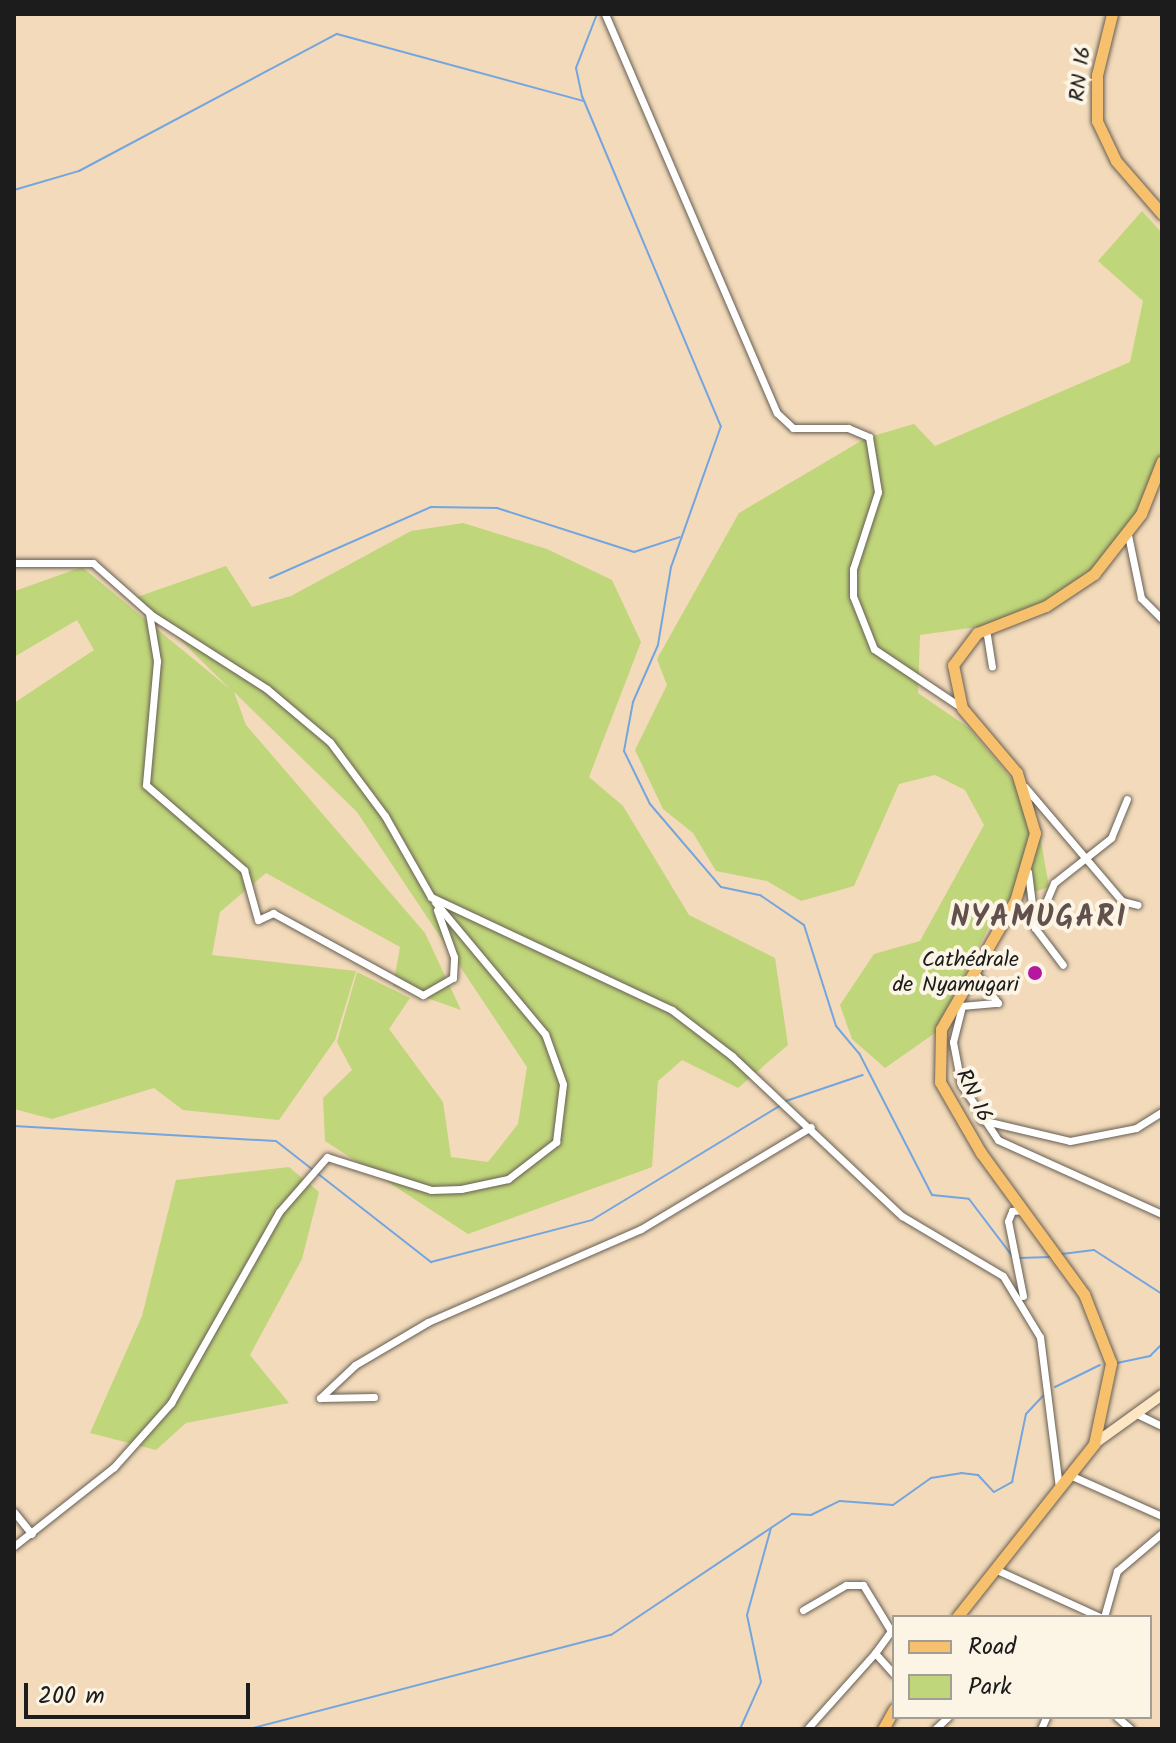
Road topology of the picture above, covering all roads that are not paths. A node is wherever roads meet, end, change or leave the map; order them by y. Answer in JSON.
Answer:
{"nodes":[{"id":1,"x":605,"y":14,"type":"edge"},
{"id":2,"x":1112,"y":14,"type":"edge"},
{"id":3,"x":1162,"y":214,"type":"edge"},
{"id":4,"x":1162,"y":461,"type":"edge"},
{"id":5,"x":1128,"y":535,"type":"junction"},
{"id":6,"x":14,"y":563,"type":"edge"},
{"id":7,"x":149,"y":613,"type":"junction"},
{"id":8,"x":1162,"y":619,"type":"edge"},
{"id":9,"x":986,"y":629,"type":"junction"},
{"id":10,"x":992,"y":667,"type":"dead end"},
{"id":11,"x":962,"y":708,"type":"junction"},
{"id":12,"x":1025,"y":787,"type":"junction"},
{"id":13,"x":1127,"y":799,"type":"dead end"},
{"id":14,"x":1084,"y":861,"type":"junction"},
{"id":15,"x":1028,"y":872,"type":"junction"},
{"id":16,"x":431,"y":897,"type":"junction"},
{"id":17,"x":1138,"y":905,"type":"dead end"},
{"id":18,"x":1035,"y":928,"type":"junction"},
{"id":19,"x":1063,"y":965,"type":"dead end"},
{"id":20,"x":973,"y":970,"type":"junction"},
{"id":21,"x":957,"y":1006,"type":"junction"},
{"id":22,"x":1162,"y":1112,"type":"edge"},
{"id":23,"x":979,"y":1120,"type":"junction"},
{"id":24,"x":811,"y":1127,"type":"junction"},
{"id":25,"x":1026,"y":1210,"type":"junction"},
{"id":26,"x":1162,"y":1214,"type":"edge"},
{"id":27,"x":1025,"y":1302,"type":"junction"},
{"id":28,"x":1162,"y":1395,"type":"edge"},
{"id":29,"x":374,"y":1397,"type":"dead end"},
{"id":30,"x":1139,"y":1415,"type":"junction"},
{"id":31,"x":1162,"y":1426,"type":"edge"},
{"id":32,"x":1094,"y":1444,"type":"junction"},
{"id":33,"x":1072,"y":1476,"type":"junction"},
{"id":34,"x":1059,"y":1492,"type":"junction"},
{"id":35,"x":14,"y":1512,"type":"edge"},
{"id":36,"x":1162,"y":1516,"type":"edge"},
{"id":37,"x":1162,"y":1533,"type":"edge"},
{"id":38,"x":32,"y":1534,"type":"junction"},
{"id":39,"x":14,"y":1546,"type":"edge"},
{"id":40,"x":997,"y":1570,"type":"junction"},
{"id":41,"x":803,"y":1610,"type":"dead end"},
{"id":42,"x":959,"y":1615,"type":"edge"},
{"id":43,"x":1098,"y":1615,"type":"edge"},
{"id":44,"x":1103,"y":1615,"type":"edge"},
{"id":45,"x":875,"y":1653,"type":"junction"},
{"id":46,"x":892,"y":1672,"type":"edge"},
{"id":47,"x":807,"y":1729,"type":"edge"}],
"edges":[{"from":1,"to":11,"type":"street"},
{"from":2,"to":3,"type":"main road","name":"RN 16","number":"RN 16"},
{"from":4,"to":5,"type":"main road","name":"RN 16","number":"RN 16"},
{"from":5,"to":8,"type":"street"},
{"from":5,"to":9,"type":"main road","name":"RN 16","number":"RN 16"},
{"from":6,"to":7,"type":"street"},
{"from":7,"to":16,"type":"street"},
{"from":7,"to":16,"type":"street"},
{"from":9,"to":10,"type":"street"},
{"from":9,"to":11,"type":"main road","name":"RN 16","number":"RN 16"},
{"from":11,"to":12,"type":"main road","name":"RN 16","number":"RN 16"},
{"from":12,"to":14,"type":"street"},
{"from":12,"to":15,"type":"main road","name":"RN 16","number":"RN 16"},
{"from":13,"to":14,"type":"street"},
{"from":14,"to":17,"type":"street"},
{"from":14,"to":18,"type":"street"},
{"from":15,"to":18,"type":"street"},
{"from":15,"to":20,"type":"main road","name":"RN 16","number":"RN 16"},
{"from":16,"to":24,"type":"street"},
{"from":16,"to":38,"type":"street"},
{"from":18,"to":19,"type":"street"},
{"from":20,"to":21,"type":"main road","name":"RN 16","number":"RN 16"},
{"from":20,"to":21,"type":"street"},
{"from":21,"to":23,"type":"street"},
{"from":21,"to":25,"type":"main road","name":"RN 16","number":"RN 16"},
{"from":22,"to":23,"type":"street"},
{"from":23,"to":26,"type":"street"},
{"from":24,"to":27,"type":"street"},
{"from":24,"to":29,"type":"street"},
{"from":25,"to":27,"type":"street"},
{"from":25,"to":32,"type":"main road","name":"RN 16","number":"RN 16"},
{"from":27,"to":34,"type":"street"},
{"from":28,"to":30,"type":"main road"},
{"from":30,"to":31,"type":"street"},
{"from":30,"to":32,"type":"main road"},
{"from":32,"to":33,"type":"main road","name":"RN 16","number":"RN 16"},
{"from":33,"to":34,"type":"main road","name":"RN 16","number":"RN 16"},
{"from":33,"to":36,"type":"street"},
{"from":34,"to":40,"type":"main road","name":"RN 16","number":"RN 16"},
{"from":35,"to":38,"type":"street"},
{"from":37,"to":44,"type":"street"},
{"from":38,"to":39,"type":"street"},
{"from":40,"to":42,"type":"main road","name":"RN 16","number":"RN 16"},
{"from":40,"to":43,"type":"street"},
{"from":41,"to":45,"type":"street"},
{"from":45,"to":46,"type":"street"},
{"from":45,"to":47,"type":"street"}]}
